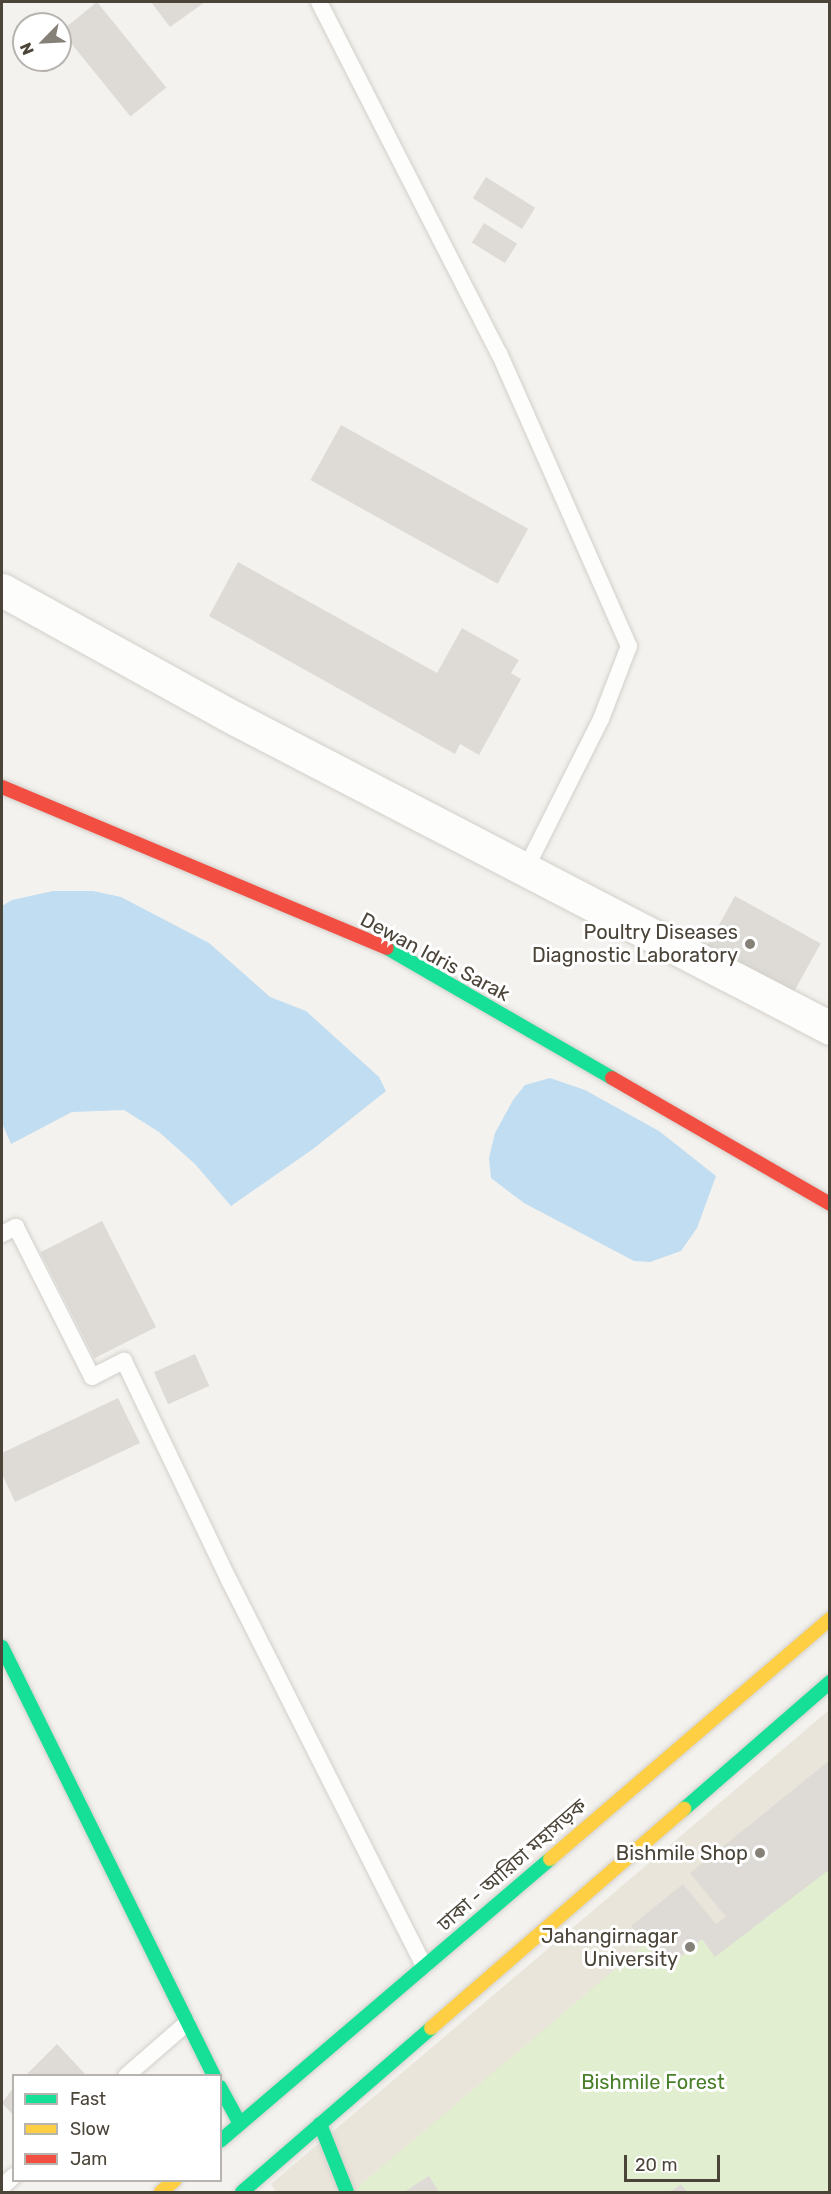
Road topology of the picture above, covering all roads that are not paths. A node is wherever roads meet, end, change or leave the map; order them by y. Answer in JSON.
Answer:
{"nodes":[{"id":1,"x":319,"y":2,"type":"edge"},
{"id":2,"x":2,"y":590,"type":"edge"},
{"id":3,"x":2,"y":787,"type":"edge"},
{"id":4,"x":525,"y":870,"type":"junction"},
{"id":5,"x":830,"y":1028,"type":"edge"},
{"id":6,"x":830,"y":1204,"type":"edge"},
{"id":7,"x":2,"y":1234,"type":"edge"},
{"id":8,"x":830,"y":1619,"type":"edge"},
{"id":9,"x":2,"y":1647,"type":"edge"},
{"id":10,"x":830,"y":1682,"type":"edge"},
{"id":11,"x":424,"y":1966,"type":"junction"},
{"id":12,"x":187,"y":2023,"type":"junction"},
{"id":13,"x":128,"y":2074,"type":"edge"},
{"id":14,"x":213,"y":2074,"type":"edge"},
{"id":15,"x":222,"y":2092,"type":"edge"},
{"id":16,"x":240,"y":2124,"type":"junction"},
{"id":17,"x":320,"y":2124,"type":"junction"},
{"id":18,"x":222,"y":2139,"type":"edge"},
{"id":19,"x":174,"y":2182,"type":"edge"},
{"id":20,"x":161,"y":2193,"type":"edge"},
{"id":21,"x":242,"y":2193,"type":"edge"},
{"id":22,"x":347,"y":2193,"type":"edge"}],
"edges":[{"from":1,"to":4,"type":"lane"},
{"from":2,"to":4,"type":"street"},
{"from":3,"to":6,"type":"main road","name":"Dewan Idris Sarak"},
{"from":4,"to":5,"type":"street"},
{"from":7,"to":11,"type":"lane"},
{"from":8,"to":11,"type":"main road","name":"ঢাকা - আরিচা মহাসড়ক"},
{"from":9,"to":12,"type":"main road"},
{"from":10,"to":17,"type":"main road"},
{"from":11,"to":16,"type":"main road","name":"ঢাকা - আরিচা মহাসড়ক"},
{"from":12,"to":13,"type":"lane"},
{"from":12,"to":14,"type":"main road"},
{"from":15,"to":16,"type":"main road"},
{"from":16,"to":18,"type":"main road","name":"ঢাকা - আরিচা মহাসড়ক"},
{"from":17,"to":21,"type":"main road"},
{"from":17,"to":22,"type":"main road"},
{"from":19,"to":20,"type":"main road"}]}
